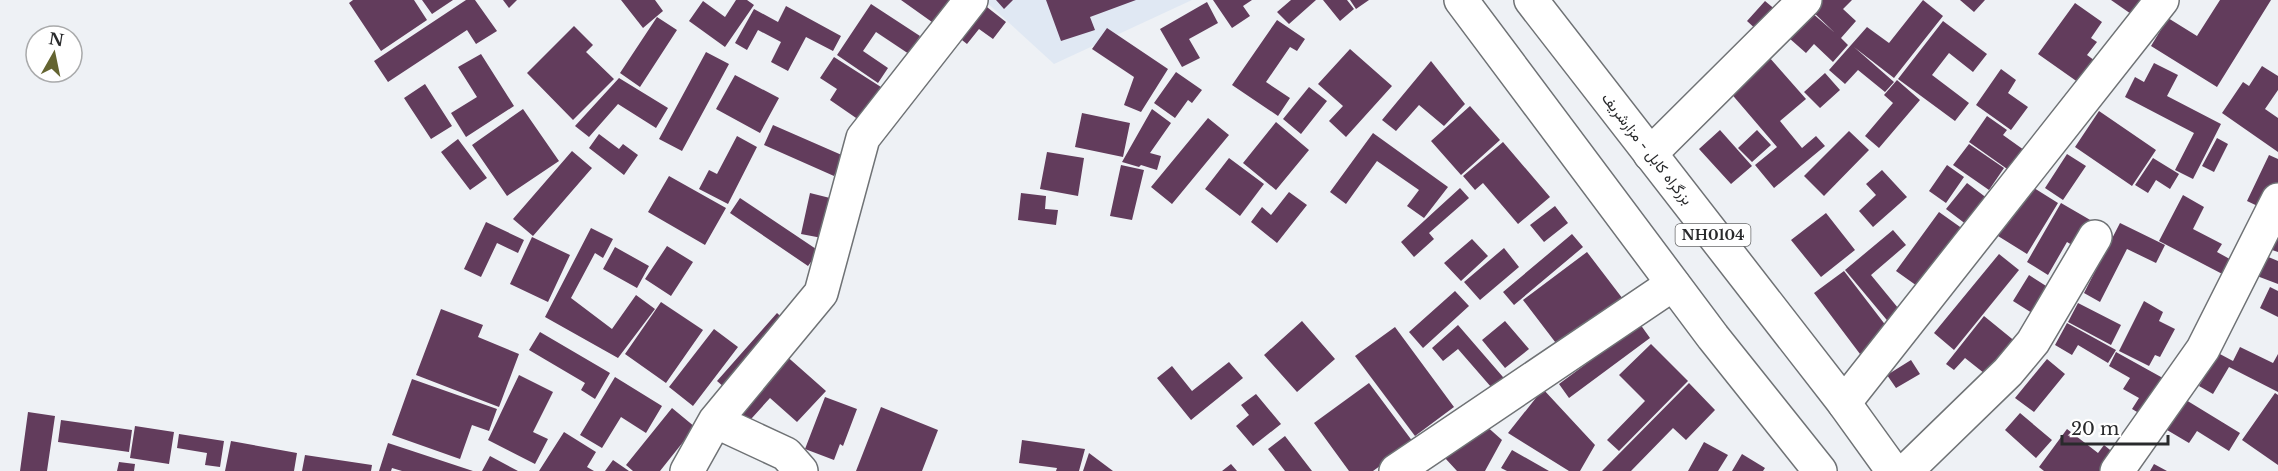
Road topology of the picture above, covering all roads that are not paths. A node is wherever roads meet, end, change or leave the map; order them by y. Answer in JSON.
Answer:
{"nodes":[{"id":1,"x":971,"y":0,"type":"edge"},
{"id":2,"x":1461,"y":0,"type":"edge"},
{"id":3,"x":1531,"y":0,"type":"edge"},
{"id":4,"x":1805,"y":0,"type":"edge"},
{"id":5,"x":2162,"y":0,"type":"edge"},
{"id":6,"x":1650,"y":154,"type":"junction"},
{"id":7,"x":2278,"y":200,"type":"edge"},
{"id":8,"x":2095,"y":237,"type":"dead end"},
{"id":9,"x":1673,"y":284,"type":"junction"},
{"id":10,"x":1844,"y":403,"type":"junction"},
{"id":11,"x":715,"y":421,"type":"junction"},
{"id":12,"x":687,"y":471,"type":"edge"},
{"id":13,"x":801,"y":471,"type":"edge"},
{"id":14,"x":1396,"y":471,"type":"edge"},
{"id":15,"x":1820,"y":471,"type":"edge"},
{"id":16,"x":1893,"y":471,"type":"edge"},
{"id":17,"x":1906,"y":471,"type":"edge"},
{"id":18,"x":2117,"y":471,"type":"edge"}],
"edges":[{"from":1,"to":11,"type":"main road"},
{"from":2,"to":9,"type":"main road"},
{"from":3,"to":6,"type":"main road","name":"بزرگراه کابل - مزارشریف","number":"NH0104"},
{"from":4,"to":6,"type":"main road"},
{"from":5,"to":10,"type":"main road"},
{"from":6,"to":10,"type":"main road","name":"بزرگراه کابل - مزارشریف","number":"NH0104"},
{"from":7,"to":18,"type":"main road"},
{"from":8,"to":17,"type":"main road"},
{"from":9,"to":14,"type":"main road"},
{"from":9,"to":15,"type":"main road"},
{"from":10,"to":16,"type":"main road","name":"بزرگراه کابل - مزارشریف","number":"NH0104"},
{"from":11,"to":12,"type":"main road"},
{"from":11,"to":13,"type":"main road"}]}
